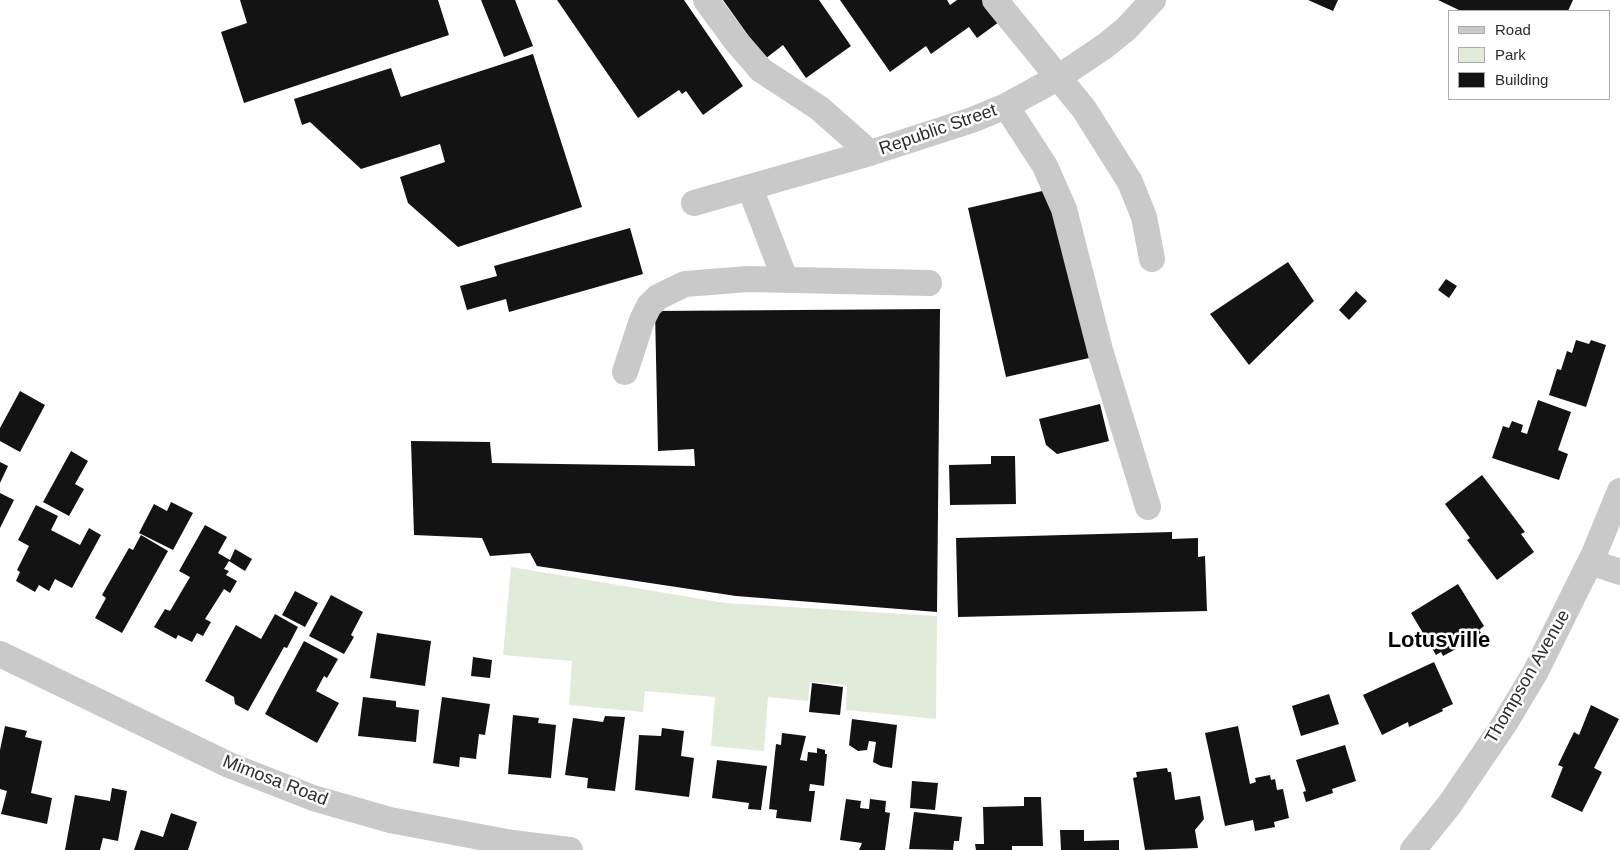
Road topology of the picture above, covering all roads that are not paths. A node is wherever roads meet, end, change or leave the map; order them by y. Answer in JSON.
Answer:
{"nodes":[{"id":1,"x":706,"y":0,"type":"edge"},
{"id":2,"x":995,"y":0,"type":"edge"},
{"id":3,"x":1152,"y":0,"type":"edge"},
{"id":4,"x":1059,"y":77,"type":"junction"},
{"id":5,"x":1006,"y":106,"type":"junction"},
{"id":6,"x":870,"y":153,"type":"junction"},
{"id":7,"x":750,"y":188,"type":"junction"},
{"id":8,"x":694,"y":203,"type":"dead end"},
{"id":9,"x":1152,"y":259,"type":"dead end"},
{"id":10,"x":786,"y":279,"type":"junction"},
{"id":11,"x":929,"y":283,"type":"dead end"},
{"id":12,"x":625,"y":372,"type":"dead end"},
{"id":13,"x":1620,"y":491,"type":"edge"},
{"id":14,"x":1148,"y":507,"type":"dead end"},
{"id":15,"x":1590,"y":562,"type":"junction"},
{"id":16,"x":1620,"y":572,"type":"edge"},
{"id":17,"x":0,"y":654,"type":"edge"},
{"id":18,"x":570,"y":850,"type":"edge"},
{"id":19,"x":1413,"y":850,"type":"edge"}],
"edges":[{"from":1,"to":6,"type":"street"},
{"from":2,"to":4,"type":"street"},
{"from":3,"to":4,"type":"street","name":"Republic Street"},
{"from":4,"to":5,"type":"street","name":"Republic Street"},
{"from":4,"to":9,"type":"street"},
{"from":5,"to":6,"type":"street","name":"Republic Street"},
{"from":5,"to":14,"type":"street"},
{"from":6,"to":7,"type":"street","name":"Republic Street"},
{"from":7,"to":8,"type":"street","name":"Republic Street"},
{"from":7,"to":10,"type":"street"},
{"from":10,"to":11,"type":"street"},
{"from":10,"to":12,"type":"street"},
{"from":13,"to":15,"type":"street","name":"Thompson Avenue"},
{"from":15,"to":16,"type":"street"},
{"from":15,"to":19,"type":"street","name":"Thompson Avenue"},
{"from":17,"to":18,"type":"street","name":"Mimosa Road"}]}
